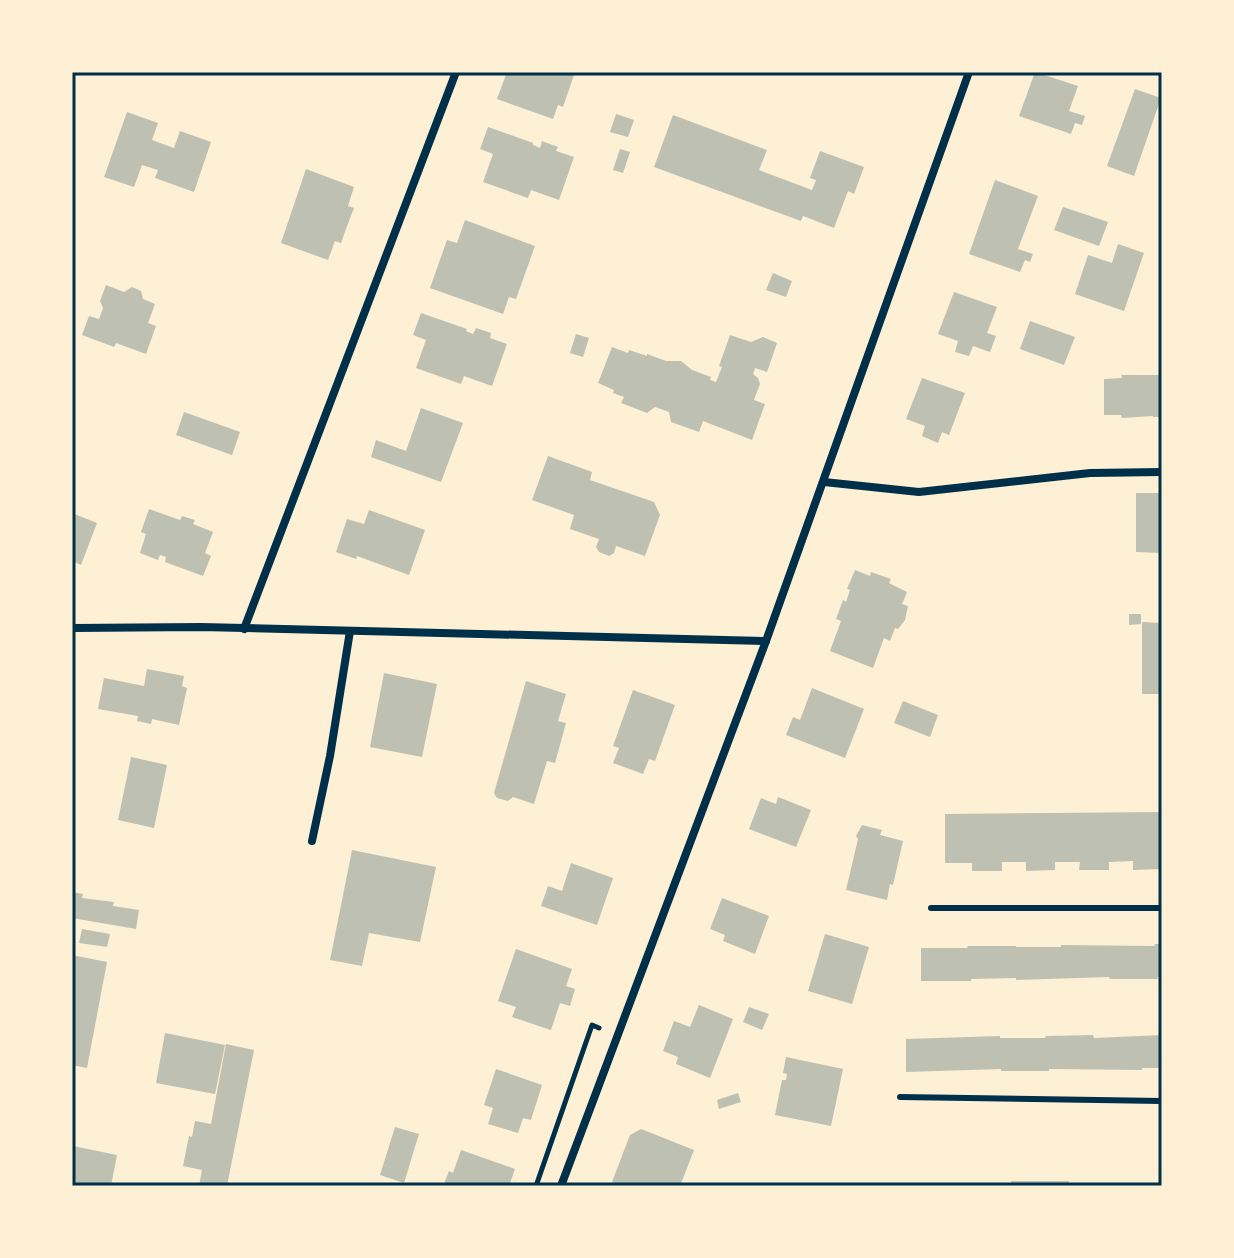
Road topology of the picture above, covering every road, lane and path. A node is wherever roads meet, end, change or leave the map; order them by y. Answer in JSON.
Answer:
{"nodes":[{"id":1,"x":456,"y":72,"type":"edge"},
{"id":2,"x":969,"y":72,"type":"edge"},
{"id":3,"x":1162,"y":472,"type":"edge"},
{"id":4,"x":824,"y":482,"type":"junction"},
{"id":5,"x":72,"y":628,"type":"edge"},
{"id":6,"x":244,"y":629,"type":"junction"},
{"id":7,"x":350,"y":631,"type":"junction"},
{"id":8,"x":766,"y":641,"type":"junction"},
{"id":9,"x":312,"y":841,"type":"dead end"},
{"id":10,"x":931,"y":908,"type":"dead end"},
{"id":11,"x":1162,"y":908,"type":"edge"},
{"id":12,"x":900,"y":1097,"type":"dead end"},
{"id":13,"x":1162,"y":1101,"type":"edge"},
{"id":14,"x":561,"y":1186,"type":"edge"}],
"edges":[{"from":1,"to":6,"type":"street"},
{"from":2,"to":4,"type":"street"},
{"from":3,"to":4,"type":"street"},
{"from":4,"to":8,"type":"street"},
{"from":5,"to":6,"type":"street"},
{"from":6,"to":7,"type":"street"},
{"from":7,"to":8,"type":"street"},
{"from":7,"to":9,"type":"street"},
{"from":8,"to":14,"type":"street"},
{"from":10,"to":11,"type":"lane"},
{"from":12,"to":13,"type":"lane"}]}
